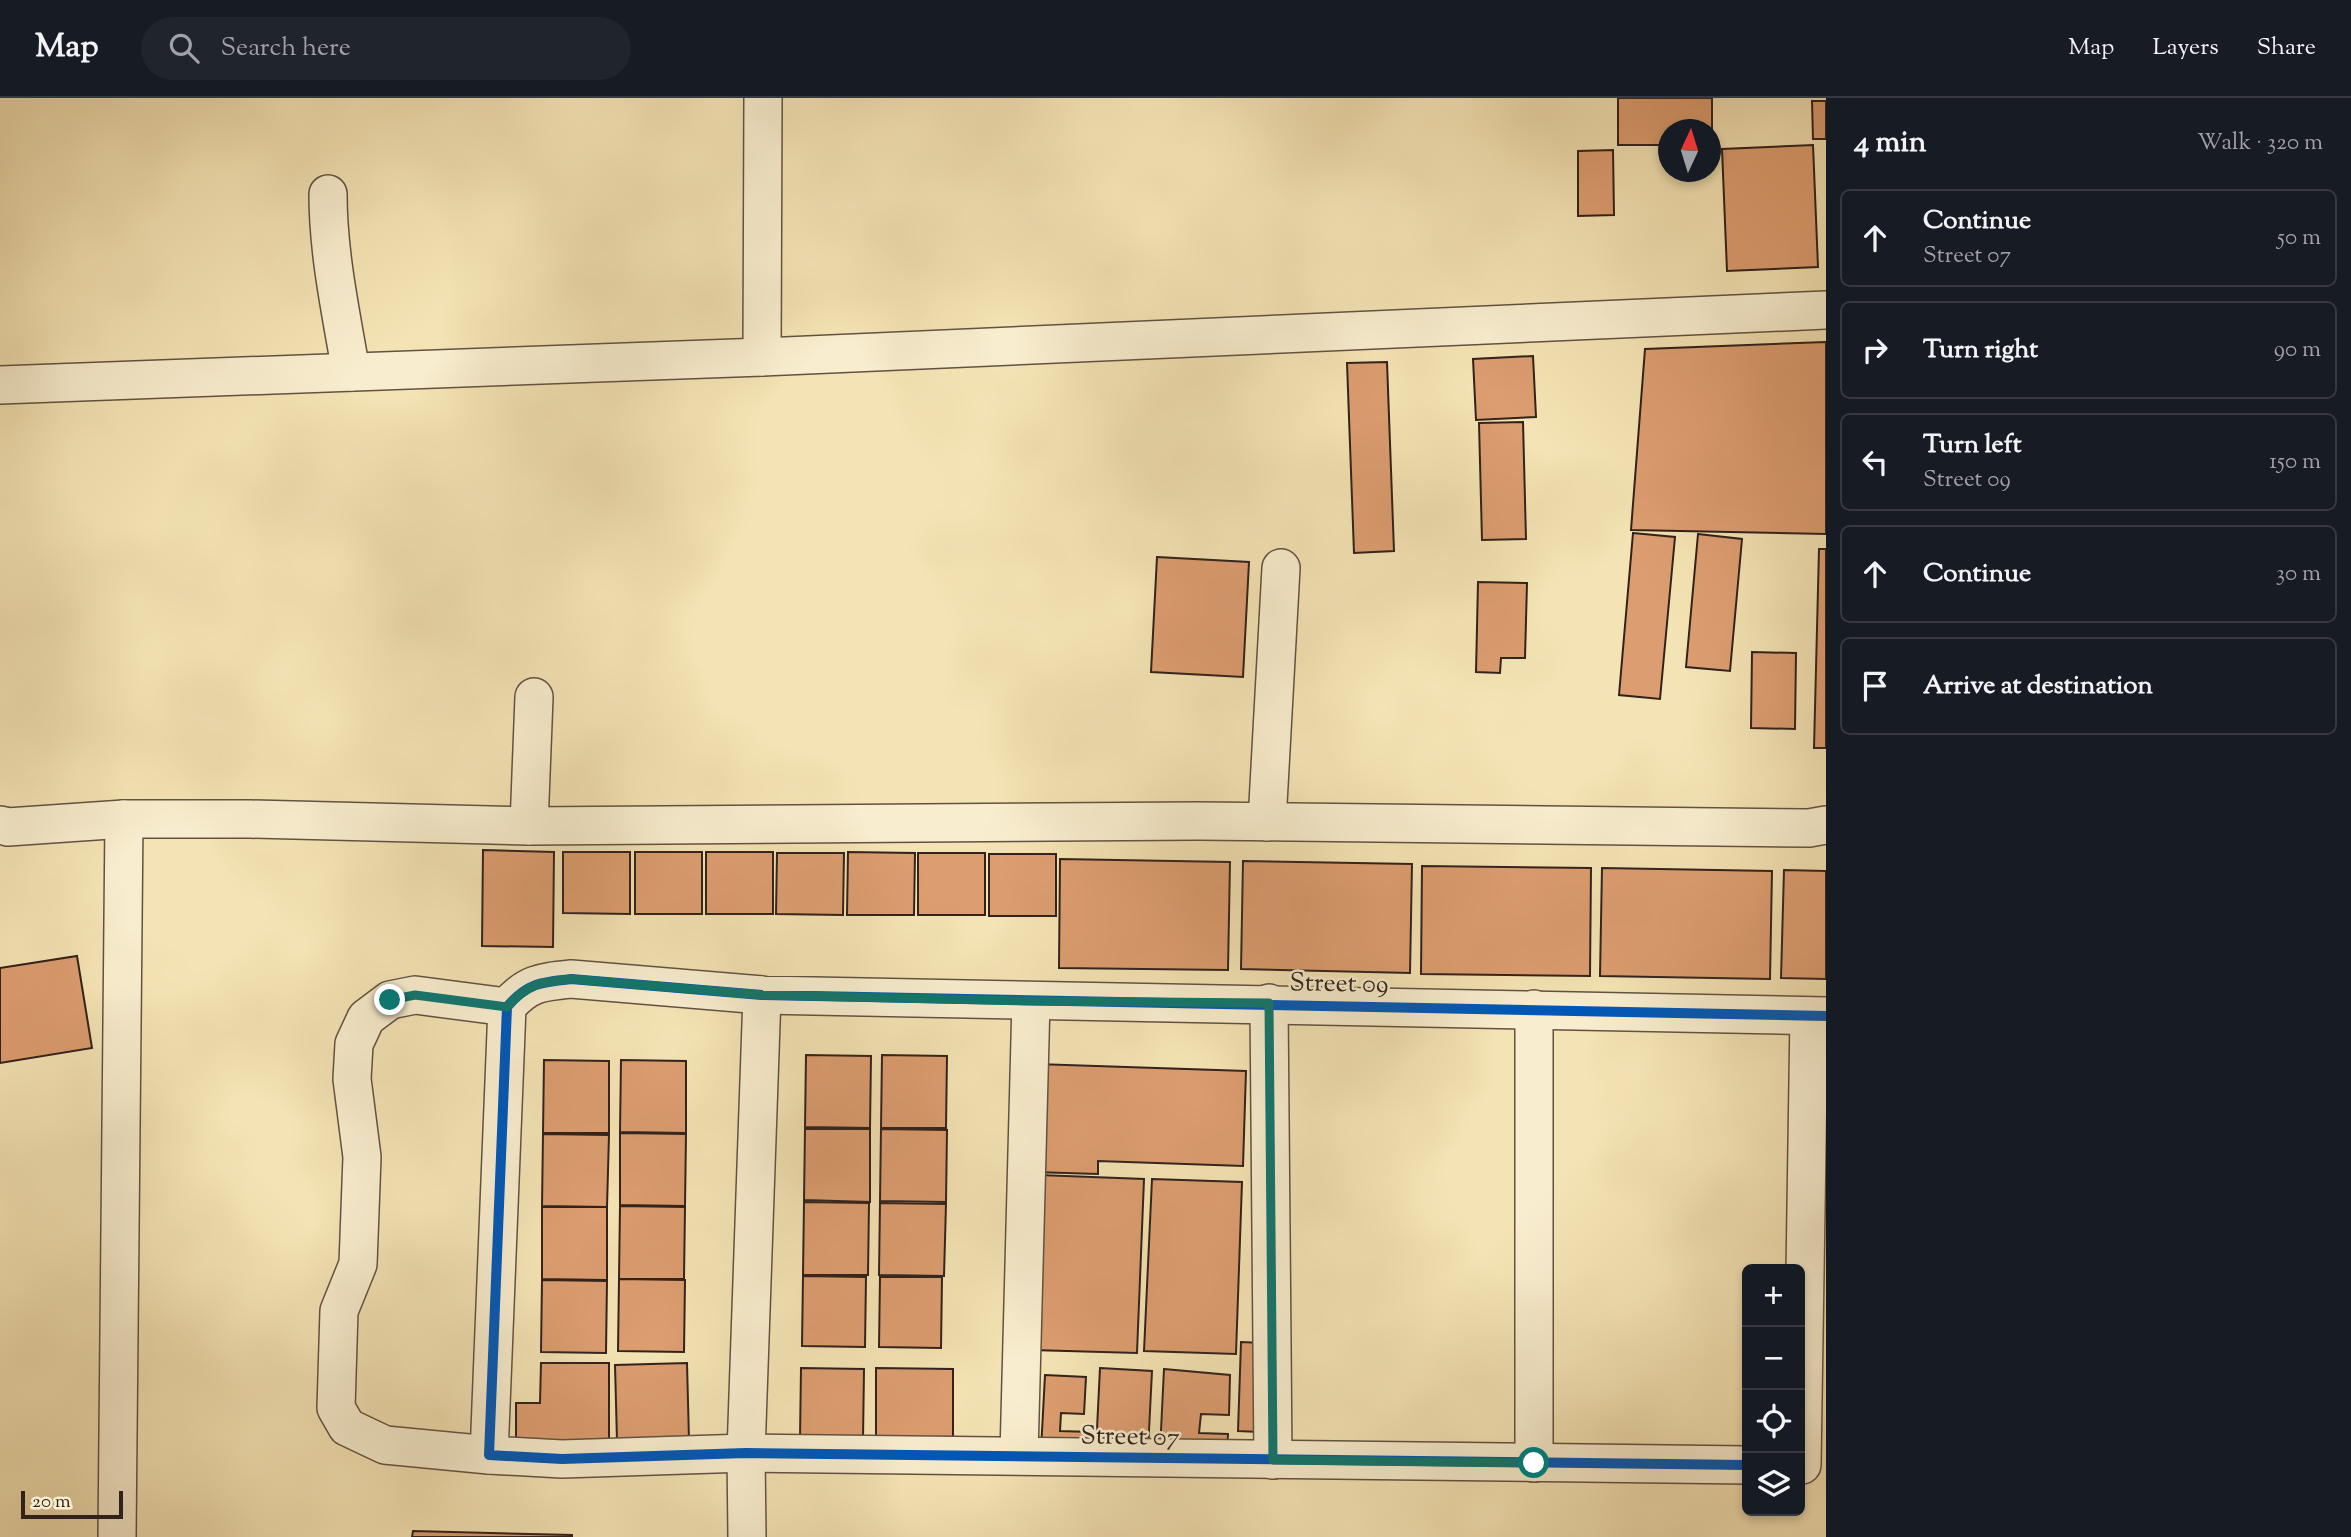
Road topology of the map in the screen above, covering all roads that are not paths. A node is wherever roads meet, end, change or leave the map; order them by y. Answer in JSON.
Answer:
{"nodes":[{"id":1,"x":763,"y":98,"type":"edge"},
{"id":2,"x":328,"y":194,"type":"dead end"},
{"id":3,"x":1826,"y":310,"type":"edge"},
{"id":4,"x":762,"y":357,"type":"junction"},
{"id":5,"x":351,"y":372,"type":"junction"},
{"id":6,"x":0,"y":386,"type":"edge"},
{"id":7,"x":1281,"y":568,"type":"dead end"},
{"id":8,"x":534,"y":697,"type":"dead end"},
{"id":9,"x":124,"y":819,"type":"junction"},
{"id":10,"x":1268,"y":822,"type":"junction"},
{"id":11,"x":0,"y":825,"type":"edge"},
{"id":12,"x":1826,"y":825,"type":"edge"},
{"id":13,"x":529,"y":826,"type":"junction"},
{"id":14,"x":762,"y":995,"type":"junction"},
{"id":15,"x":513,"y":1000,"type":"junction"},
{"id":16,"x":1031,"y":1001,"type":"junction"},
{"id":17,"x":1269,"y":1003,"type":"junction"},
{"id":18,"x":1534,"y":1009,"type":"junction"},
{"id":19,"x":1818,"y":1016,"type":"edge"},
{"id":20,"x":746,"y":1453,"type":"junction"},
{"id":21,"x":1019,"y":1455,"type":"junction"},
{"id":22,"x":501,"y":1456,"type":"junction"},
{"id":23,"x":1273,"y":1460,"type":"junction"},
{"id":24,"x":1534,"y":1463,"type":"junction"},
{"id":25,"x":1742,"y":1465,"type":"edge"},
{"id":26,"x":1809,"y":1465,"type":"edge"},
{"id":27,"x":117,"y":1537,"type":"edge"},
{"id":28,"x":747,"y":1537,"type":"edge"}],
"edges":[{"from":1,"to":4,"type":"street"},
{"from":2,"to":5,"type":"street"},
{"from":3,"to":4,"type":"street"},
{"from":4,"to":5,"type":"street"},
{"from":5,"to":6,"type":"street"},
{"from":7,"to":10,"type":"street"},
{"from":8,"to":13,"type":"street"},
{"from":9,"to":11,"type":"street"},
{"from":9,"to":13,"type":"street"},
{"from":9,"to":27,"type":"street"},
{"from":10,"to":12,"type":"street"},
{"from":10,"to":13,"type":"street"},
{"from":14,"to":15,"type":"street","name":"Street 09"},
{"from":14,"to":16,"type":"street","name":"Street 09"},
{"from":14,"to":20,"type":"street"},
{"from":15,"to":22,"type":"street"},
{"from":15,"to":22,"type":"street","name":"Street 07"},
{"from":16,"to":17,"type":"street","name":"Street 09"},
{"from":16,"to":21,"type":"street"},
{"from":17,"to":18,"type":"street","name":"Street 09"},
{"from":17,"to":23,"type":"street"},
{"from":18,"to":19,"type":"street","name":"Street 09"},
{"from":18,"to":24,"type":"street"},
{"from":19,"to":26,"type":"street"},
{"from":20,"to":21,"type":"street","name":"Street 07"},
{"from":20,"to":22,"type":"street","name":"Street 07"},
{"from":20,"to":28,"type":"street"},
{"from":21,"to":23,"type":"street","name":"Street 07"},
{"from":23,"to":24,"type":"street","name":"Street 07"},
{"from":24,"to":25,"type":"street","name":"Street 07"}]}
